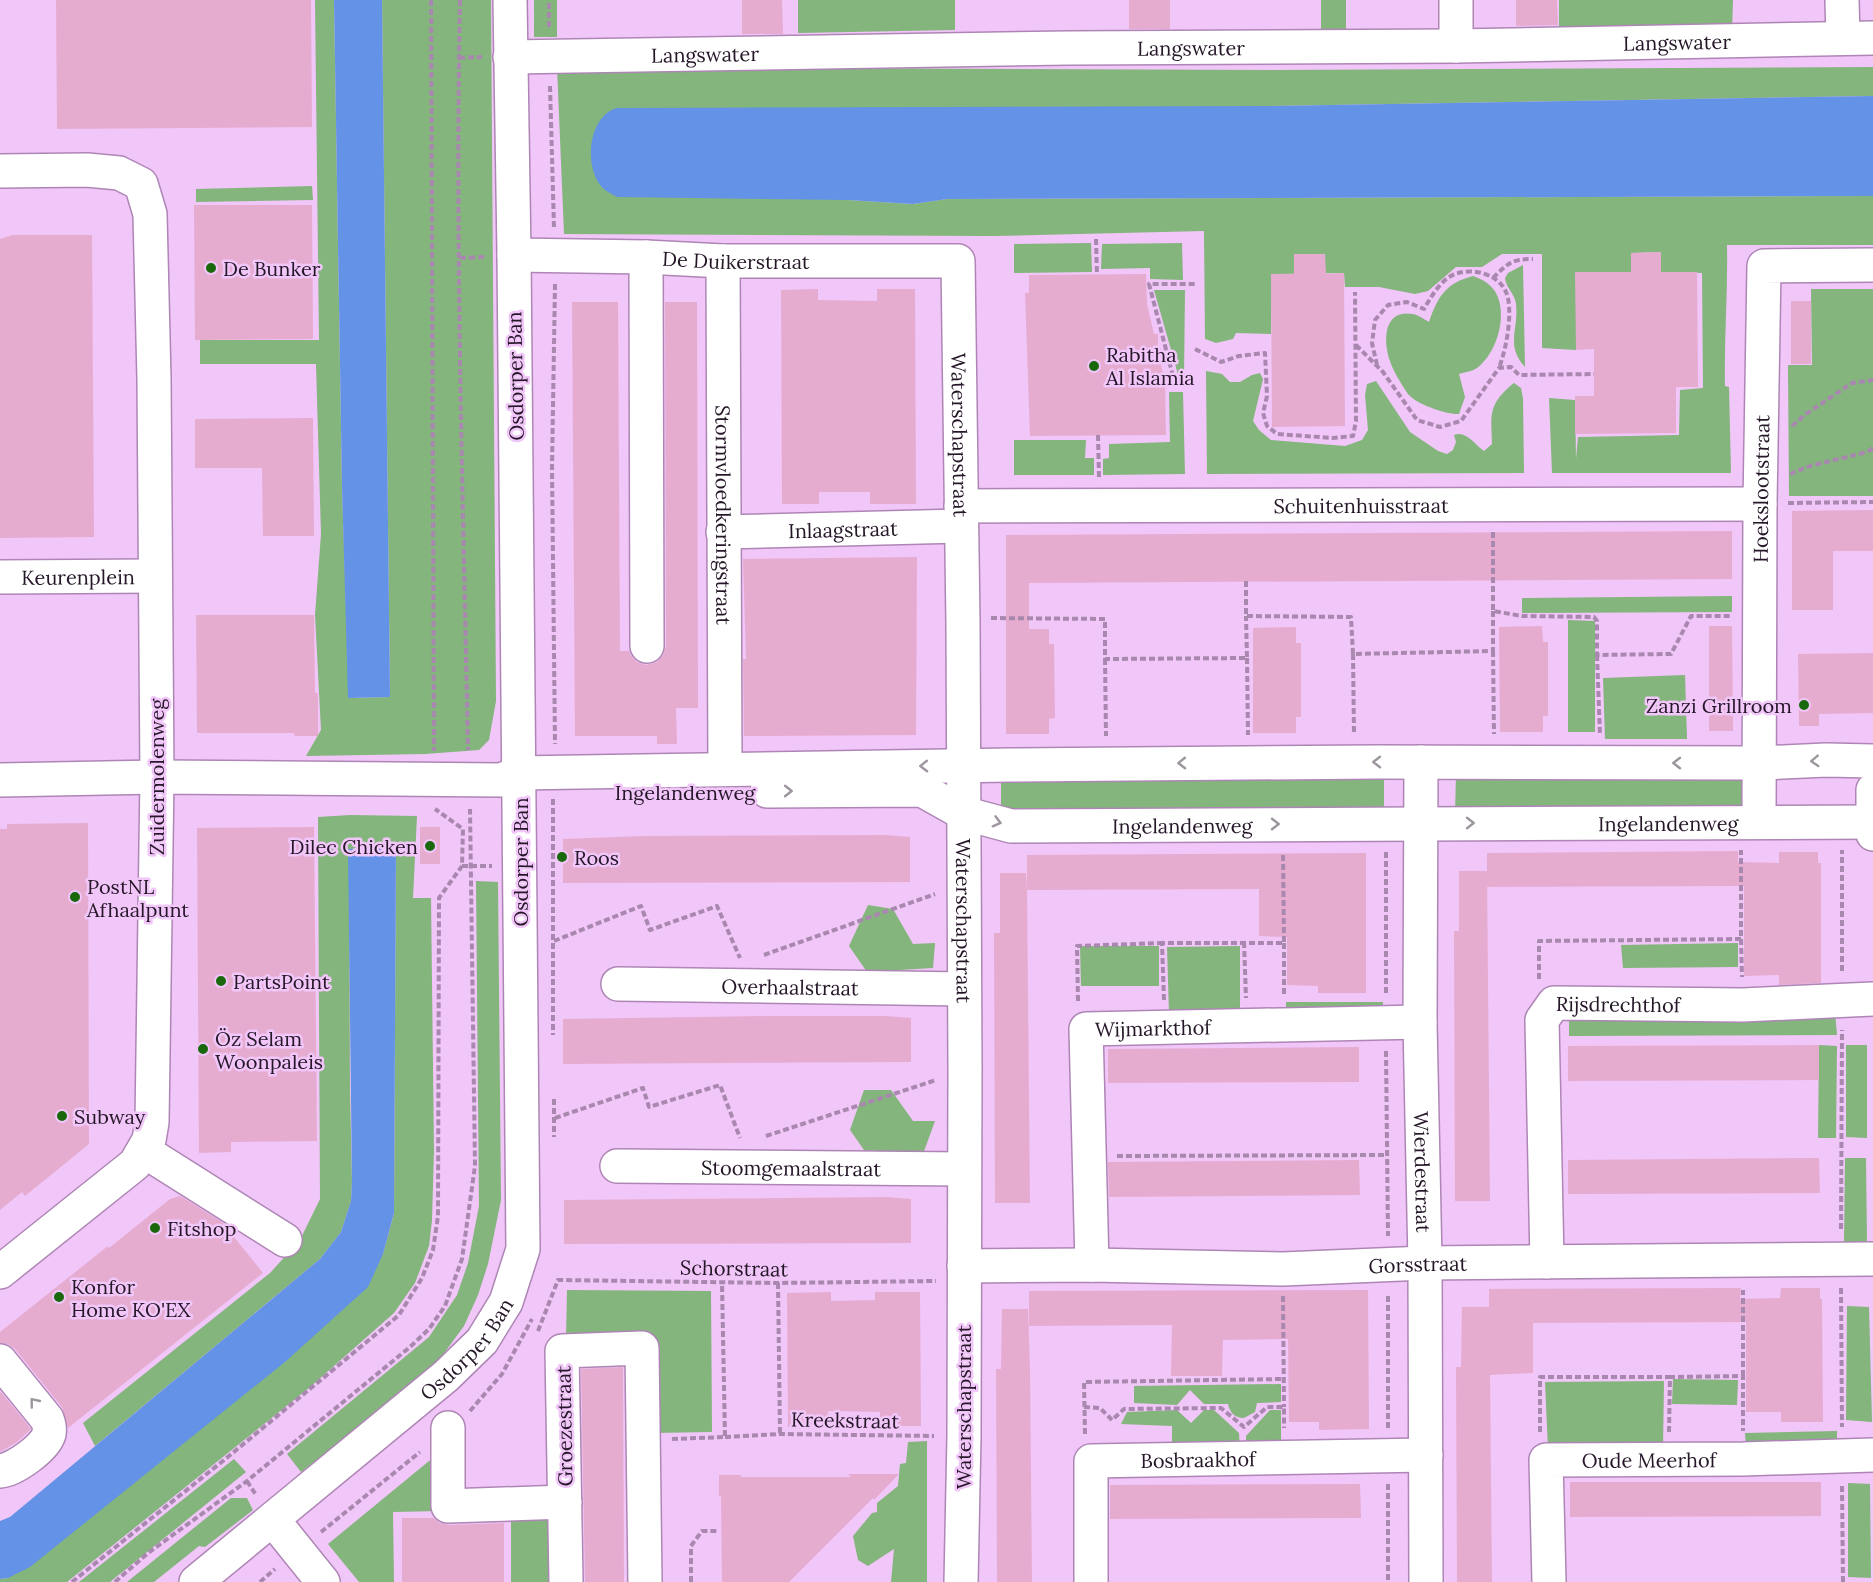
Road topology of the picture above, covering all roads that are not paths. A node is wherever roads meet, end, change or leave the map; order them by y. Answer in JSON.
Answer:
{"nodes":[{"id":1,"x":510,"y":0,"type":"edge"},
{"id":2,"x":1456,"y":0,"type":"edge"},
{"id":3,"x":1842,"y":0,"type":"edge"},
{"id":4,"x":1858,"y":38,"type":"edge"},
{"id":5,"x":1456,"y":46,"type":"junction"},
{"id":6,"x":510,"y":57,"type":"junction"},
{"id":7,"x":0,"y":171,"type":"edge"},
{"id":8,"x":514,"y":255,"type":"junction"},
{"id":9,"x":646,"y":257,"type":"junction"},
{"id":10,"x":723,"y":261,"type":"junction"},
{"id":11,"x":958,"y":261,"type":"joint"},
{"id":12,"x":1873,"y":265,"type":"edge"},
{"id":13,"x":1760,"y":504,"type":"junction"},
{"id":14,"x":961,"y":516,"type":"junction"},
{"id":15,"x":723,"y":532,"type":"junction"},
{"id":16,"x":155,"y":576,"type":"junction"},
{"id":17,"x":0,"y":578,"type":"edge"},
{"id":18,"x":647,"y":646,"type":"dead end"},
{"id":19,"x":1873,"y":761,"type":"edge"},
{"id":20,"x":1421,"y":762,"type":"junction"},
{"id":21,"x":1748,"y":763,"type":"junction"},
{"id":22,"x":963,"y":766,"type":"junction"},
{"id":23,"x":725,"y":769,"type":"junction"},
{"id":24,"x":157,"y":777,"type":"junction"},
{"id":25,"x":0,"y":780,"type":"edge"},
{"id":26,"x":513,"y":782,"type":"junction"},
{"id":27,"x":1873,"y":790,"type":"edge"},
{"id":28,"x":963,"y":813,"type":"junction"},
{"id":29,"x":1750,"y":822,"type":"junction"},
{"id":30,"x":1421,"y":824,"type":"junction"},
{"id":31,"x":1865,"y":825,"type":"edge"},
{"id":32,"x":618,"y":984,"type":"dead end"},
{"id":33,"x":964,"y":989,"type":"junction"},
{"id":34,"x":1857,"y":1000,"type":"edge"},
{"id":35,"x":1420,"y":1022,"type":"junction"},
{"id":36,"x":144,"y":1151,"type":"junction"},
{"id":37,"x":618,"y":1166,"type":"dead end"},
{"id":38,"x":964,"y":1169,"type":"junction"},
{"id":39,"x":285,"y":1240,"type":"dead end"},
{"id":40,"x":1873,"y":1259,"type":"edge"},
{"id":41,"x":1547,"y":1262,"type":"junction"},
{"id":42,"x":1425,"y":1263,"type":"junction"},
{"id":43,"x":1092,"y":1265,"type":"junction"},
{"id":44,"x":0,"y":1272,"type":"edge"},
{"id":45,"x":964,"y":1274,"type":"junction"},
{"id":46,"x":0,"y":1361,"type":"edge"},
{"id":47,"x":448,"y":1428,"type":"dead end"},
{"id":48,"x":1426,"y":1455,"type":"junction"},
{"id":49,"x":1857,"y":1455,"type":"edge"},
{"id":50,"x":0,"y":1471,"type":"edge"},
{"id":51,"x":565,"y":1502,"type":"junction"},
{"id":52,"x":273,"y":1520,"type":"junction"},
{"id":53,"x":196,"y":1582,"type":"edge"},
{"id":54,"x":323,"y":1582,"type":"edge"},
{"id":55,"x":566,"y":1582,"type":"edge"},
{"id":56,"x":645,"y":1582,"type":"edge"},
{"id":57,"x":961,"y":1582,"type":"edge"},
{"id":58,"x":1090,"y":1582,"type":"edge"},
{"id":59,"x":1426,"y":1582,"type":"edge"},
{"id":60,"x":1549,"y":1582,"type":"edge"}],
"edges":[{"from":1,"to":6,"type":"street","name":"Osdorper Ban"},
{"from":2,"to":5,"type":"street"},
{"from":3,"to":4,"type":"street"},
{"from":4,"to":5,"type":"street","name":"Langswater"},
{"from":5,"to":6,"type":"street","name":"Langswater"},
{"from":6,"to":8,"type":"street","name":"Osdorper Ban"},
{"from":7,"to":16,"type":"street","name":"Zuidermolenweg"},
{"from":8,"to":9,"type":"street","name":"De Duikerstraat"},
{"from":8,"to":26,"type":"street","name":"Osdorper Ban"},
{"from":9,"to":10,"type":"street","name":"De Duikerstraat"},
{"from":9,"to":18,"type":"street"},
{"from":10,"to":11,"type":"street","name":"De Duikerstraat"},
{"from":10,"to":15,"type":"street","name":"Stormvloedkeringstraat"},
{"from":11,"to":14,"type":"street","name":"Waterschapstraat"},
{"from":12,"to":13,"type":"street","name":"Hoekslootstraat"},
{"from":13,"to":14,"type":"street","name":"Schuitenhuisstraat"},
{"from":13,"to":21,"type":"street","name":"Hoekslootstraat"},
{"from":14,"to":15,"type":"street","name":"Inlaagstraat"},
{"from":14,"to":22,"type":"street","name":"Waterschapstraat"},
{"from":15,"to":23,"type":"street","name":"Stormvloedkeringstraat"},
{"from":16,"to":17,"type":"street","name":"Keurenplein"},
{"from":16,"to":24,"type":"street","name":"Zuidermolenweg"},
{"from":19,"to":21,"type":"street","name":"Ingelandenweg","one_way":true},
{"from":21,"to":20,"type":"street","name":"Ingelandenweg","one_way":true},
{"from":20,"to":22,"type":"street","name":"Ingelandenweg","one_way":true},
{"from":20,"to":30,"type":"street","name":"Wierdestraat"},
{"from":21,"to":29,"type":"street","name":"Hoekslootstraat"},
{"from":22,"to":23,"type":"street","name":"Ingelandenweg","one_way":true},
{"from":22,"to":28,"type":"street","name":"Waterschapstraat"},
{"from":23,"to":26,"type":"street","name":"Ingelandenweg"},
{"from":24,"to":25,"type":"street"},
{"from":24,"to":26,"type":"street","name":"Ingelandenweg"},
{"from":24,"to":36,"type":"street","name":"Zuidermolenweg"},
{"from":26,"to":28,"type":"street","name":"Ingelandenweg","one_way":true},
{"from":26,"to":52,"type":"street","name":"Osdorper Ban"},
{"from":27,"to":31,"type":"street"},
{"from":28,"to":30,"type":"street","name":"Ingelandenweg","one_way":true},
{"from":28,"to":33,"type":"street","name":"Waterschapstraat"},
{"from":30,"to":29,"type":"street","name":"Ingelandenweg","one_way":true},
{"from":29,"to":31,"type":"street","name":"Ingelandenweg"},
{"from":30,"to":35,"type":"street","name":"Wierdestraat"},
{"from":32,"to":33,"type":"street","name":"Overhaalstraat"},
{"from":33,"to":38,"type":"street","name":"Waterschapstraat"},
{"from":34,"to":41,"type":"street","name":"Rijsdrechthof"},
{"from":35,"to":42,"type":"street","name":"Wierdestraat"},
{"from":35,"to":43,"type":"street","name":"Wijmarkthof"},
{"from":36,"to":39,"type":"street"},
{"from":36,"to":44,"type":"street","name":"Zuidermolenweg"},
{"from":37,"to":38,"type":"street","name":"Stoomgemaalstraat"},
{"from":38,"to":45,"type":"street","name":"Waterschapstraat"},
{"from":40,"to":41,"type":"street","name":"Gorsstraat"},
{"from":41,"to":42,"type":"street","name":"Gorsstraat"},
{"from":42,"to":43,"type":"street","name":"Gorsstraat"},
{"from":42,"to":48,"type":"street","name":"Wierdestraat"},
{"from":43,"to":45,"type":"street","name":"Gorsstraat"},
{"from":45,"to":57,"type":"street","name":"Waterschapstraat"},
{"from":50,"to":46,"type":"street","one_way":true},
{"from":47,"to":51,"type":"street"},
{"from":48,"to":58,"type":"street","name":"Bosbraakhof"},
{"from":48,"to":59,"type":"street","name":"Wierdestraat"},
{"from":49,"to":60,"type":"street","name":"Oude Meerhof"},
{"from":51,"to":55,"type":"street","name":"Groezestraat"},
{"from":51,"to":56,"type":"street","name":"Groezestraat"},
{"from":52,"to":53,"type":"street","name":"Osdorper Ban"},
{"from":52,"to":54,"type":"street"}]}
